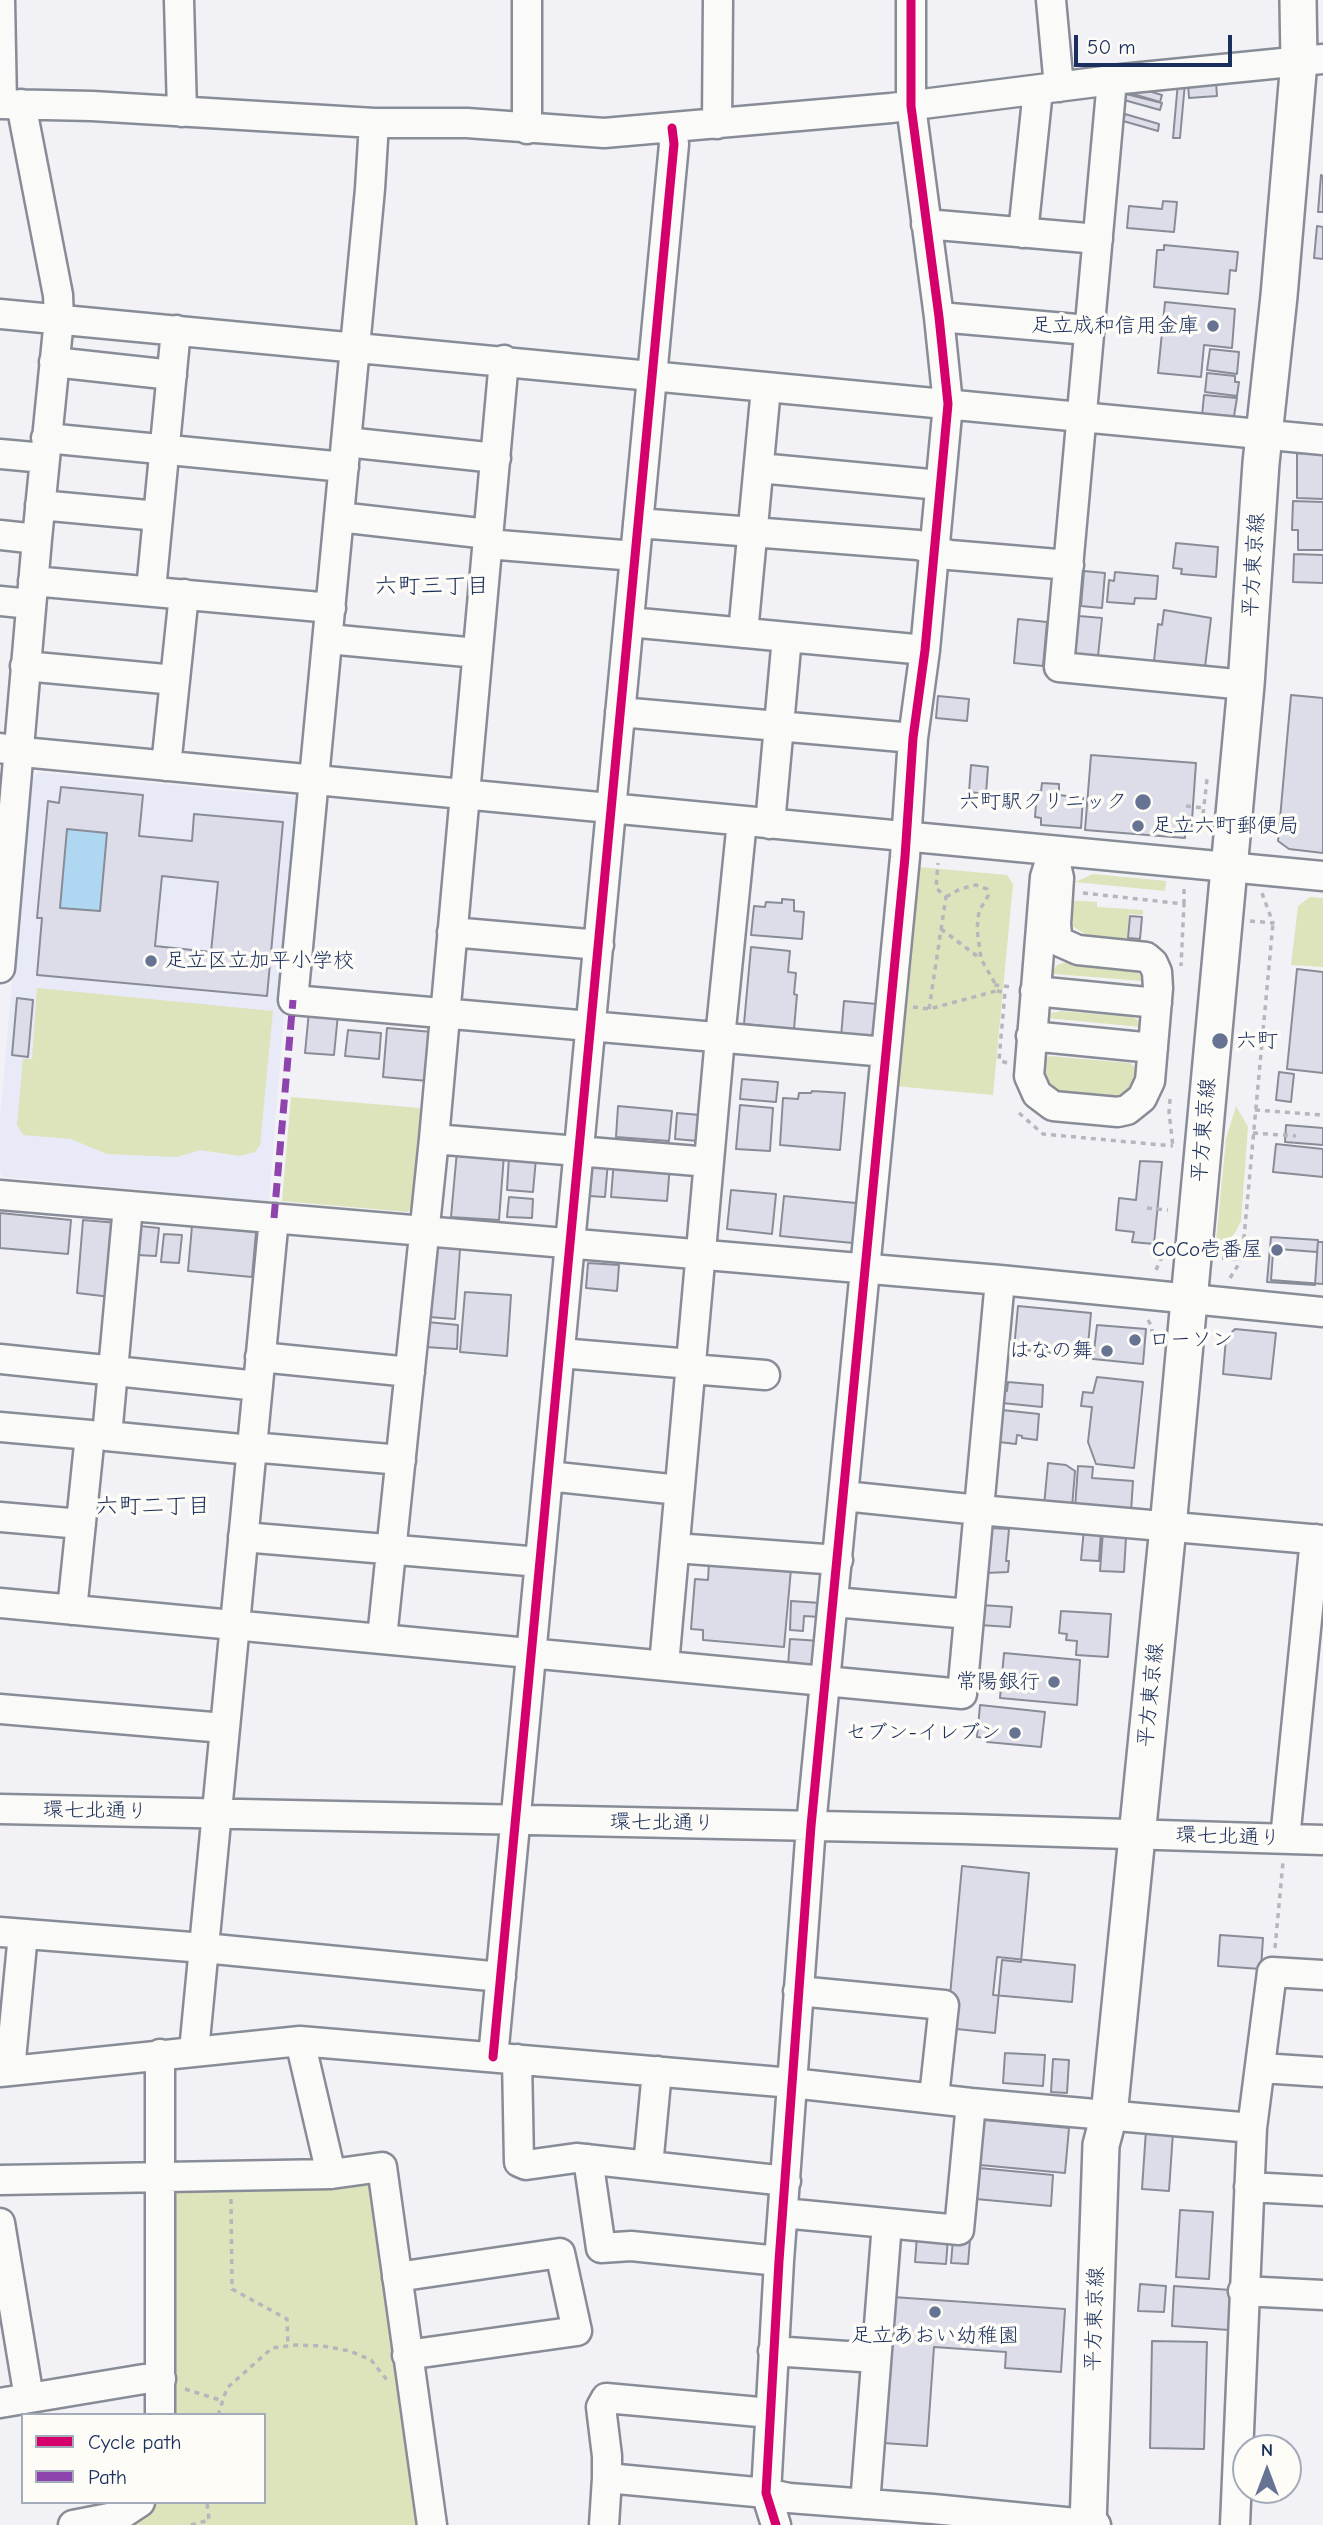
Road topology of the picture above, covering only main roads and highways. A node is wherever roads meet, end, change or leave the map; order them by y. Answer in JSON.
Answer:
{"nodes":[{"id":1,"x":1298,"y":0,"type":"edge"},
{"id":2,"x":1311,"y":60,"type":"edge"},
{"id":3,"x":1109,"y":2115,"type":"junction"},
{"id":4,"x":1088,"y":2525,"type":"edge"},
{"id":5,"x":1103,"y":2525,"type":"edge"}],
"edges":[{"from":1,"to":2,"type":"main road","name":"平方東京線"},
{"from":2,"to":3,"type":"main road","name":"平方東京線"},
{"from":3,"to":4,"type":"main road","name":"平方東京線"},
{"from":3,"to":5,"type":"main road","name":"平方東京線"}]}
